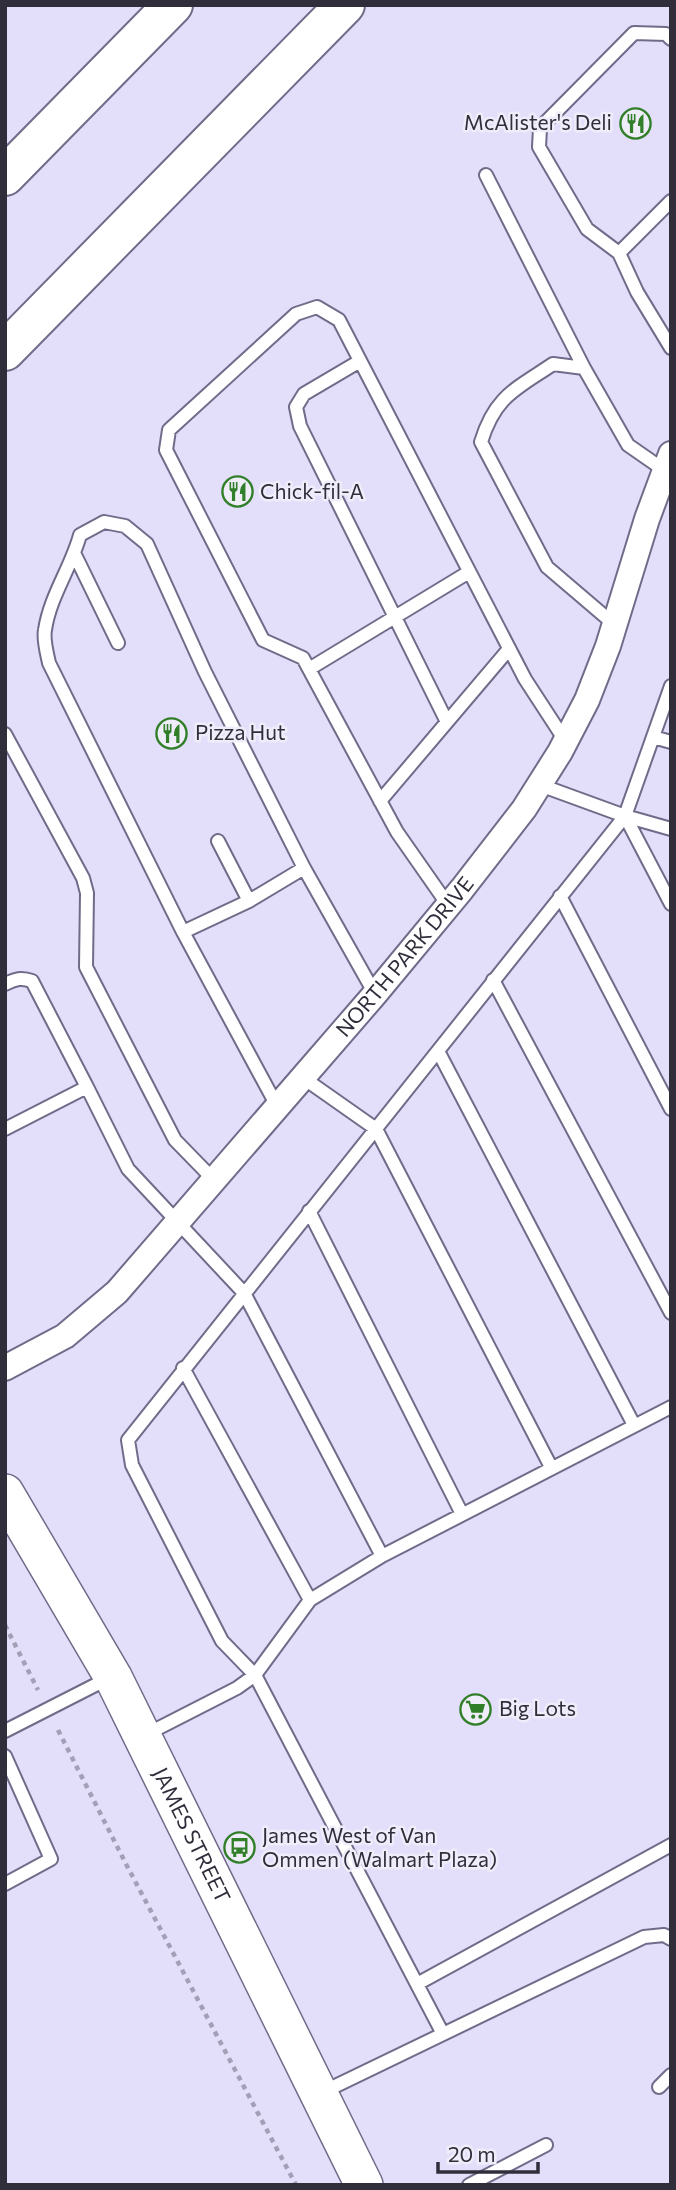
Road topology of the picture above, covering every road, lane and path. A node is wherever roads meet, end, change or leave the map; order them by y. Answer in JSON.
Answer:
{"nodes":[{"id":1,"x":173,"y":5,"type":"edge"},
{"id":2,"x":345,"y":5,"type":"edge"},
{"id":3,"x":671,"y":39,"type":"edge"},
{"id":4,"x":486,"y":175,"type":"dead end"},
{"id":5,"x":5,"y":176,"type":"edge"},
{"id":6,"x":671,"y":201,"type":"edge"},
{"id":7,"x":620,"y":253,"type":"junction"},
{"id":8,"x":671,"y":348,"type":"edge"},
{"id":9,"x":5,"y":351,"type":"edge"},
{"id":10,"x":360,"y":361,"type":"junction"},
{"id":11,"x":584,"y":368,"type":"junction"},
{"id":12,"x":667,"y":462,"type":"edge"},
{"id":13,"x":75,"y":555,"type":"junction"},
{"id":14,"x":469,"y":572,"type":"junction"},
{"id":15,"x":394,"y":617,"type":"junction"},
{"id":16,"x":615,"y":625,"type":"junction"},
{"id":17,"x":118,"y":643,"type":"dead end"},
{"id":18,"x":509,"y":649,"type":"junction"},
{"id":19,"x":309,"y":669,"type":"junction"},
{"id":20,"x":671,"y":686,"type":"edge"},
{"id":21,"x":447,"y":722,"type":"junction"},
{"id":22,"x":5,"y":734,"type":"edge"},
{"id":23,"x":653,"y":737,"type":"junction"},
{"id":24,"x":566,"y":742,"type":"junction"},
{"id":25,"x":671,"y":742,"type":"edge"},
{"id":26,"x":540,"y":785,"type":"junction"},
{"id":27,"x":380,"y":801,"type":"junction"},
{"id":28,"x":625,"y":816,"type":"junction"},
{"id":29,"x":671,"y":830,"type":"edge"},
{"id":30,"x":218,"y":841,"type":"dead end"},
{"id":31,"x":304,"y":868,"type":"junction"},
{"id":32,"x":560,"y":896,"type":"junction"},
{"id":33,"x":249,"y":901,"type":"junction"},
{"id":34,"x":671,"y":904,"type":"edge"},
{"id":35,"x":448,"y":905,"type":"junction"},
{"id":36,"x":183,"y":932,"type":"junction"},
{"id":37,"x":493,"y":980,"type":"junction"},
{"id":38,"x":5,"y":984,"type":"edge"},
{"id":39,"x":375,"y":994,"type":"junction"},
{"id":40,"x":438,"y":1051,"type":"junction"},
{"id":41,"x":301,"y":1076,"type":"junction"},
{"id":42,"x":87,"y":1087,"type":"junction"},
{"id":43,"x":276,"y":1105,"type":"junction"},
{"id":44,"x":671,"y":1109,"type":"edge"},
{"id":45,"x":5,"y":1129,"type":"edge"},
{"id":46,"x":376,"y":1129,"type":"junction"},
{"id":47,"x":213,"y":1179,"type":"junction"},
{"id":48,"x":309,"y":1211,"type":"junction"},
{"id":49,"x":176,"y":1222,"type":"junction"},
{"id":50,"x":244,"y":1293,"type":"junction"},
{"id":51,"x":671,"y":1313,"type":"edge"},
{"id":52,"x":5,"y":1368,"type":"edge"},
{"id":53,"x":183,"y":1368,"type":"junction"},
{"id":54,"x":671,"y":1406,"type":"edge"},
{"id":55,"x":634,"y":1426,"type":"junction"},
{"id":56,"x":551,"y":1467,"type":"junction"},
{"id":57,"x":5,"y":1493,"type":"edge"},
{"id":58,"x":462,"y":1514,"type":"junction"},
{"id":59,"x":382,"y":1556,"type":"junction"},
{"id":60,"x":310,"y":1601,"type":"junction"},
{"id":61,"x":5,"y":1625,"type":"edge"},
{"id":62,"x":255,"y":1675,"type":"junction"},
{"id":63,"x":113,"y":1677,"type":"junction"},
{"id":64,"x":49,"y":1711,"type":"junction"},
{"id":65,"x":5,"y":1731,"type":"edge"},
{"id":66,"x":143,"y":1736,"type":"junction"},
{"id":67,"x":5,"y":1756,"type":"edge"},
{"id":68,"x":671,"y":1845,"type":"edge"},
{"id":69,"x":5,"y":1884,"type":"edge"},
{"id":70,"x":671,"y":1939,"type":"edge"},
{"id":71,"x":417,"y":1984,"type":"junction"},
{"id":72,"x":443,"y":2034,"type":"junction"},
{"id":73,"x":671,"y":2075,"type":"edge"},
{"id":74,"x":659,"y":2087,"type":"dead end"},
{"id":75,"x":319,"y":2094,"type":"junction"},
{"id":76,"x":546,"y":2145,"type":"dead end"},
{"id":77,"x":296,"y":2185,"type":"edge"},
{"id":78,"x":364,"y":2185,"type":"edge"},
{"id":79,"x":469,"y":2185,"type":"edge"}],
"edges":[{"from":1,"to":5,"type":"highway"},
{"from":2,"to":9,"type":"highway"},
{"from":3,"to":7,"type":"lane"},
{"from":4,"to":11,"type":"lane"},
{"from":6,"to":7,"type":"lane"},
{"from":7,"to":8,"type":"lane"},
{"from":10,"to":14,"type":"lane"},
{"from":10,"to":15,"type":"lane"},
{"from":10,"to":19,"type":"lane"},
{"from":11,"to":12,"type":"lane"},
{"from":11,"to":16,"type":"lane"},
{"from":12,"to":16,"type":"street","name":"NORTH PARK DRIVE"},
{"from":13,"to":17,"type":"lane"},
{"from":13,"to":31,"type":"lane"},
{"from":13,"to":36,"type":"lane"},
{"from":14,"to":15,"type":"lane"},
{"from":14,"to":18,"type":"lane"},
{"from":15,"to":19,"type":"lane"},
{"from":15,"to":21,"type":"lane"},
{"from":16,"to":24,"type":"street","name":"NORTH PARK DRIVE"},
{"from":18,"to":21,"type":"lane"},
{"from":18,"to":24,"type":"lane"},
{"from":19,"to":27,"type":"lane"},
{"from":20,"to":23,"type":"lane"},
{"from":21,"to":27,"type":"lane"},
{"from":22,"to":47,"type":"lane"},
{"from":23,"to":25,"type":"lane"},
{"from":23,"to":28,"type":"lane"},
{"from":24,"to":26,"type":"street","name":"NORTH PARK DRIVE"},
{"from":26,"to":28,"type":"lane"},
{"from":26,"to":35,"type":"street","name":"NORTH PARK DRIVE"},
{"from":27,"to":35,"type":"lane"},
{"from":28,"to":29,"type":"lane"},
{"from":28,"to":32,"type":"lane"},
{"from":28,"to":34,"type":"lane"},
{"from":30,"to":33,"type":"lane"},
{"from":31,"to":33,"type":"lane"},
{"from":31,"to":39,"type":"lane"},
{"from":32,"to":37,"type":"lane"},
{"from":32,"to":44,"type":"lane"},
{"from":33,"to":36,"type":"lane"},
{"from":35,"to":39,"type":"street","name":"NORTH PARK DRIVE"},
{"from":36,"to":43,"type":"lane"},
{"from":37,"to":40,"type":"lane"},
{"from":37,"to":51,"type":"lane"},
{"from":38,"to":42,"type":"lane"},
{"from":39,"to":41,"type":"street","name":"NORTH PARK DRIVE"},
{"from":40,"to":46,"type":"lane"},
{"from":40,"to":55,"type":"lane"},
{"from":41,"to":43,"type":"street","name":"NORTH PARK DRIVE"},
{"from":41,"to":46,"type":"lane"},
{"from":42,"to":45,"type":"lane"},
{"from":42,"to":49,"type":"lane"},
{"from":43,"to":47,"type":"street","name":"NORTH PARK DRIVE"},
{"from":46,"to":48,"type":"lane"},
{"from":46,"to":56,"type":"lane"},
{"from":47,"to":49,"type":"street","name":"NORTH PARK DRIVE"},
{"from":48,"to":50,"type":"lane"},
{"from":48,"to":58,"type":"lane"},
{"from":49,"to":50,"type":"lane"},
{"from":49,"to":52,"type":"street","name":"NORTH PARK DRIVE"},
{"from":50,"to":53,"type":"lane"},
{"from":50,"to":59,"type":"lane"},
{"from":53,"to":60,"type":"lane"},
{"from":53,"to":62,"type":"lane"},
{"from":54,"to":55,"type":"lane"},
{"from":55,"to":56,"type":"lane"},
{"from":56,"to":58,"type":"lane"},
{"from":57,"to":63,"type":"street","name":"JAMES STREET"},
{"from":58,"to":59,"type":"lane"},
{"from":59,"to":60,"type":"lane"},
{"from":60,"to":62,"type":"lane"},
{"from":61,"to":64,"type":"path"},
{"from":62,"to":66,"type":"lane"},
{"from":62,"to":71,"type":"lane"},
{"from":63,"to":64,"type":"lane"},
{"from":63,"to":66,"type":"street","name":"JAMES STREET"},
{"from":64,"to":65,"type":"lane"},
{"from":64,"to":77,"type":"path"},
{"from":66,"to":75,"type":"street","name":"JAMES STREET"},
{"from":67,"to":69,"type":"lane"},
{"from":68,"to":71,"type":"lane"},
{"from":70,"to":72,"type":"lane"},
{"from":71,"to":72,"type":"lane"},
{"from":72,"to":75,"type":"lane"},
{"from":73,"to":74,"type":"lane"},
{"from":75,"to":78,"type":"street","name":"JAMES STREET"},
{"from":76,"to":79,"type":"lane"}]}
